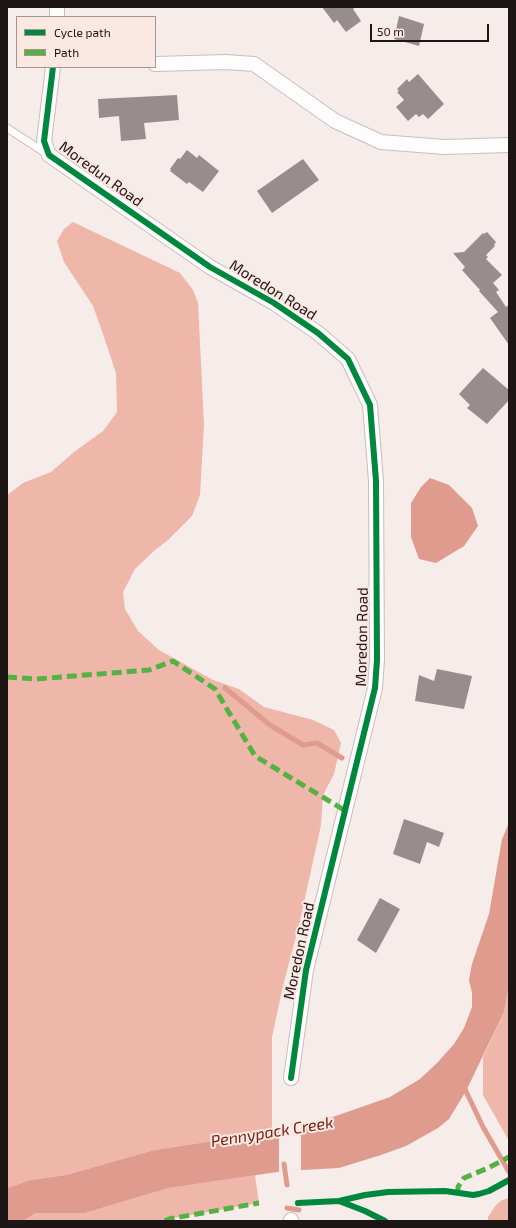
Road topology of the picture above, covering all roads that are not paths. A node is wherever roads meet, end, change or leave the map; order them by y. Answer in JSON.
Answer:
{"nodes":[{"id":1,"x":156,"y":64,"type":"edge"},
{"id":2,"x":53,"y":68,"type":"edge"},
{"id":3,"x":7,"y":128,"type":"edge"},
{"id":4,"x":509,"y":145,"type":"edge"},
{"id":5,"x":49,"y":155,"type":"junction"},
{"id":6,"x":210,"y":267,"type":"joint"},
{"id":7,"x":291,"y":1078,"type":"dead end"}],
"edges":[{"from":1,"to":4,"type":"street"},
{"from":2,"to":5,"type":"street","name":"Moredun Road"},
{"from":3,"to":5,"type":"lane"},
{"from":5,"to":6,"type":"street","name":"Moredun Road"},
{"from":6,"to":7,"type":"street","name":"Moredon Road"}]}
